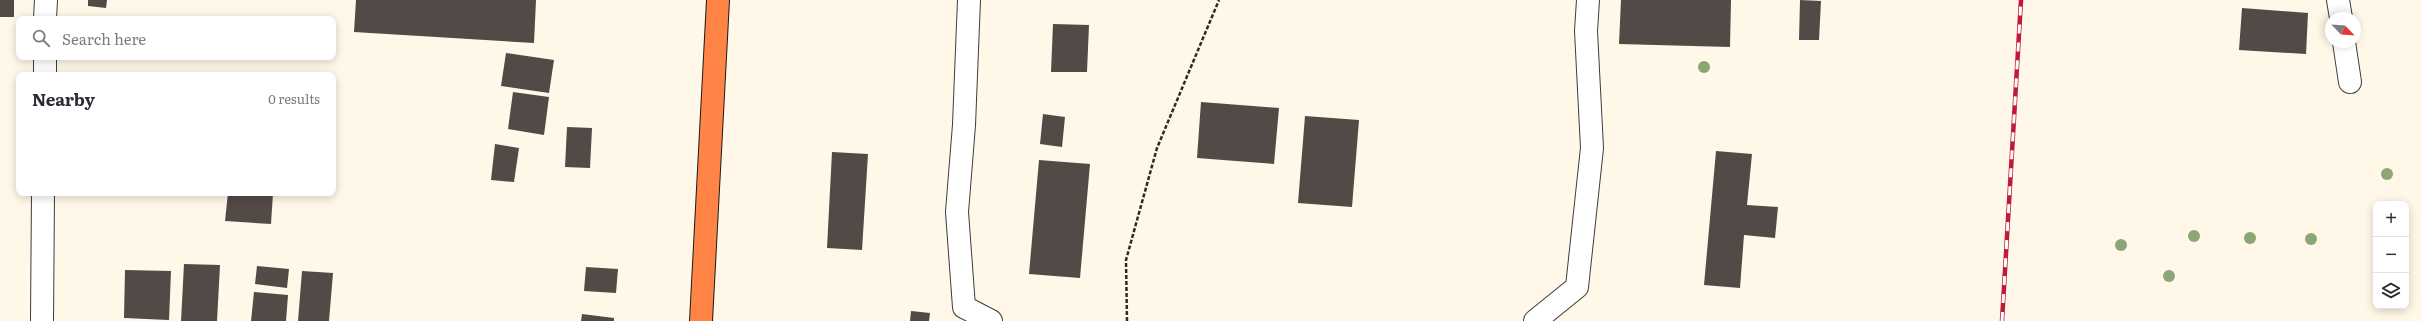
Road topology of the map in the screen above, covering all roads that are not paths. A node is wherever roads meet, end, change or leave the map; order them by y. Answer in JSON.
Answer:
{"nodes":[{"id":1,"x":46,"y":0,"type":"edge"},
{"id":2,"x":718,"y":0,"type":"edge"},
{"id":3,"x":969,"y":0,"type":"edge"},
{"id":4,"x":1588,"y":0,"type":"edge"},
{"id":5,"x":2338,"y":0,"type":"edge"},
{"id":6,"x":2340,"y":12,"type":"edge"},
{"id":7,"x":45,"y":16,"type":"edge"},
{"id":8,"x":2345,"y":48,"type":"edge"},
{"id":9,"x":45,"y":60,"type":"edge"},
{"id":10,"x":45,"y":72,"type":"edge"},
{"id":11,"x":2350,"y":82,"type":"dead end"},
{"id":12,"x":43,"y":196,"type":"edge"},
{"id":13,"x":42,"y":321,"type":"edge"},
{"id":14,"x":701,"y":321,"type":"edge"},
{"id":15,"x":991,"y":321,"type":"edge"},
{"id":16,"x":1535,"y":321,"type":"edge"}],
"edges":[{"from":1,"to":7,"type":"street"},
{"from":2,"to":14,"type":"highway"},
{"from":3,"to":15,"type":"street"},
{"from":4,"to":16,"type":"street"},
{"from":5,"to":6,"type":"street"},
{"from":8,"to":11,"type":"street"},
{"from":9,"to":10,"type":"street"},
{"from":12,"to":13,"type":"street"}]}
